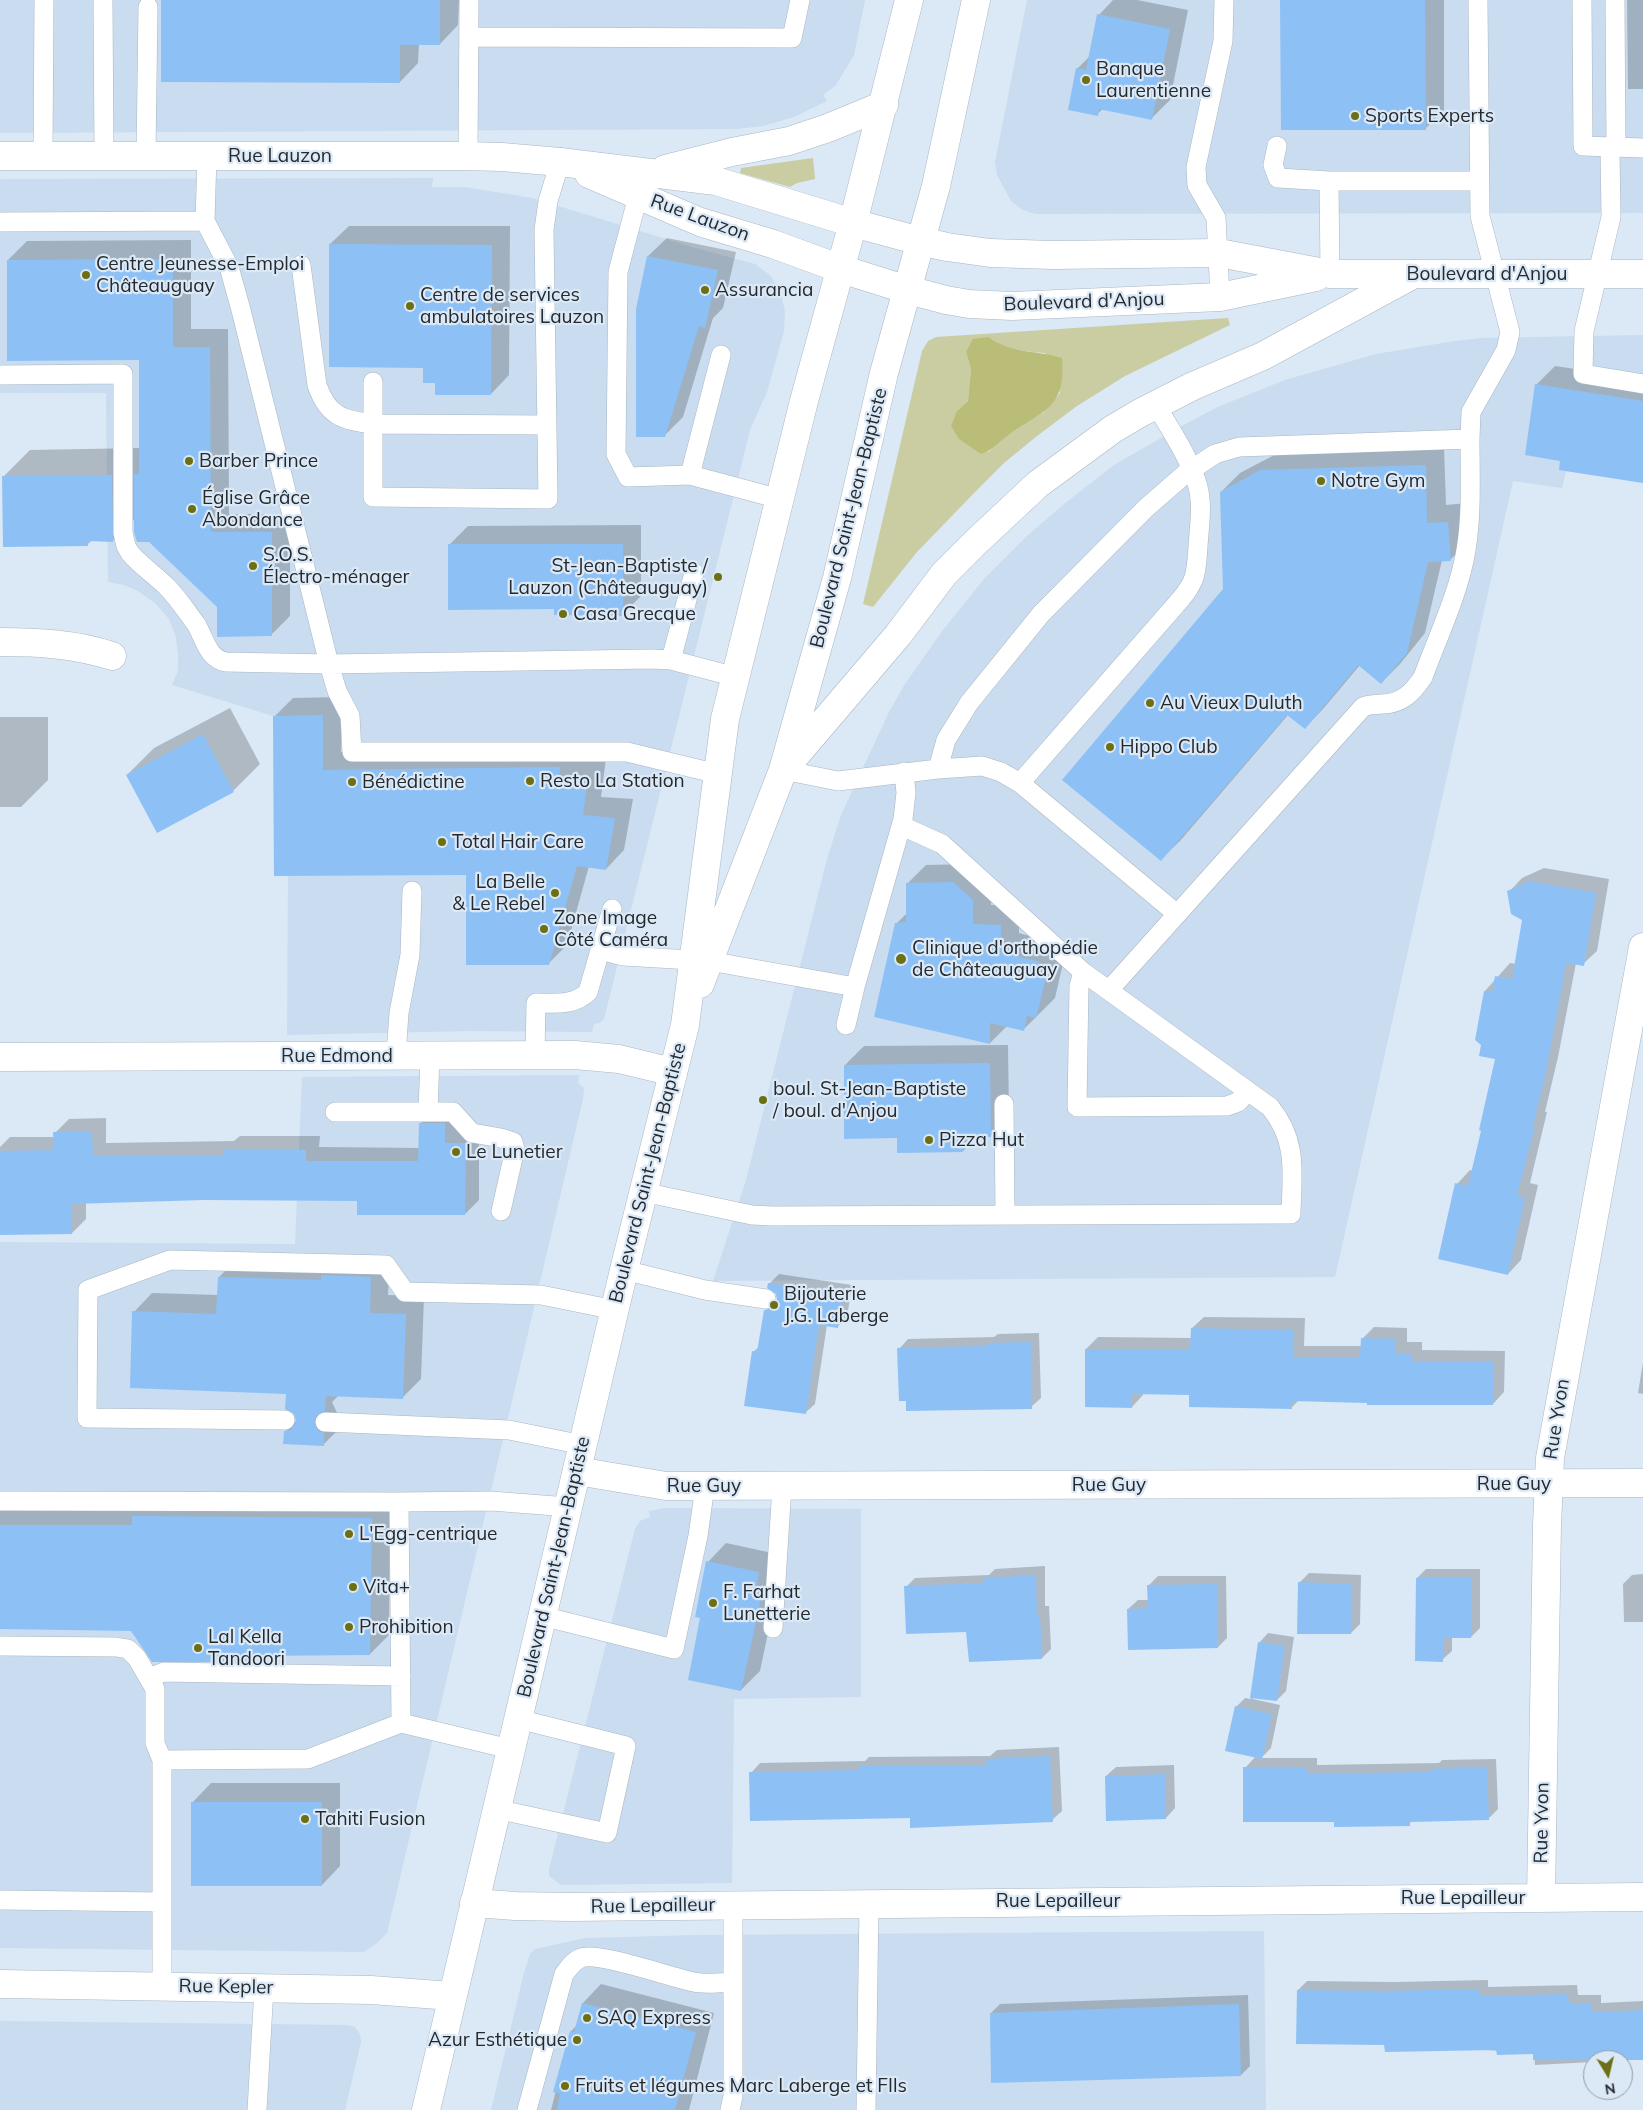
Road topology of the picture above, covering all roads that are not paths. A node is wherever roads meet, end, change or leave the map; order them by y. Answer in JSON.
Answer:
{"nodes":[{"id":1,"x":44,"y":0,"type":"edge"},
{"id":2,"x":103,"y":0,"type":"edge"},
{"id":3,"x":469,"y":0,"type":"edge"},
{"id":4,"x":800,"y":0,"type":"edge"},
{"id":5,"x":909,"y":0,"type":"edge"},
{"id":6,"x":976,"y":0,"type":"edge"},
{"id":7,"x":1224,"y":0,"type":"edge"},
{"id":8,"x":1582,"y":0,"type":"edge"},
{"id":9,"x":1615,"y":0,"type":"edge"},
{"id":10,"x":1478,"y":1,"type":"dead end"},
{"id":11,"x":148,"y":7,"type":"dead end"},
{"id":12,"x":469,"y":37,"type":"junction"},
{"id":13,"x":884,"y":105,"type":"junction"},
{"id":14,"x":1277,"y":146,"type":"dead end"},
{"id":15,"x":1613,"y":148,"type":"junction"},
{"id":16,"x":1643,"y":148,"type":"edge"},
{"id":17,"x":0,"y":156,"type":"edge"},
{"id":18,"x":43,"y":156,"type":"junction"},
{"id":19,"x":104,"y":156,"type":"junction"},
{"id":20,"x":146,"y":156,"type":"junction"},
{"id":21,"x":207,"y":156,"type":"junction"},
{"id":22,"x":468,"y":156,"type":"junction"},
{"id":23,"x":560,"y":162,"type":"junction"},
{"id":24,"x":1329,"y":181,"type":"junction"},
{"id":25,"x":1479,"y":181,"type":"junction"},
{"id":26,"x":644,"y":184,"type":"junction"},
{"id":27,"x":205,"y":221,"type":"junction"},
{"id":28,"x":0,"y":222,"type":"edge"},
{"id":29,"x":853,"y":223,"type":"junction"},
{"id":30,"x":920,"y":241,"type":"junction"},
{"id":31,"x":1219,"y":253,"type":"junction"},
{"id":32,"x":300,"y":265,"type":"dead end"},
{"id":33,"x":841,"y":269,"type":"junction"},
{"id":34,"x":1330,"y":274,"type":"junction"},
{"id":35,"x":1414,"y":274,"type":"junction"},
{"id":36,"x":1495,"y":274,"type":"junction"},
{"id":37,"x":1598,"y":274,"type":"junction"},
{"id":38,"x":1643,"y":274,"type":"edge"},
{"id":39,"x":908,"y":290,"type":"junction"},
{"id":40,"x":1220,"y":297,"type":"junction"},
{"id":41,"x":721,"y":355,"type":"dead end"},
{"id":42,"x":0,"y":375,"type":"edge"},
{"id":43,"x":373,"y":382,"type":"dead end"},
{"id":44,"x":1643,"y":384,"type":"edge"},
{"id":45,"x":1156,"y":405,"type":"junction"},
{"id":46,"x":373,"y":424,"type":"junction"},
{"id":47,"x":547,"y":425,"type":"junction"},
{"id":48,"x":1470,"y":439,"type":"junction"},
{"id":49,"x":1192,"y":470,"type":"junction"},
{"id":50,"x":690,"y":475,"type":"junction"},
{"id":51,"x":780,"y":499,"type":"junction"},
{"id":52,"x":694,"y":573,"type":"dead end"},
{"id":53,"x":0,"y":642,"type":"edge"},
{"id":54,"x":112,"y":656,"type":"dead end"},
{"id":55,"x":671,"y":660,"type":"junction"},
{"id":56,"x":329,"y":664,"type":"junction"},
{"id":57,"x":736,"y":677,"type":"junction"},
{"id":58,"x":938,"y":769,"type":"junction"},
{"id":59,"x":783,"y":770,"type":"junction"},
{"id":60,"x":904,"y":772,"type":"junction"},
{"id":61,"x":718,"y":774,"type":"junction"},
{"id":62,"x":1020,"y":783,"type":"junction"},
{"id":63,"x":902,"y":826,"type":"junction"},
{"id":64,"x":412,"y":891,"type":"dead end"},
{"id":65,"x":612,"y":909,"type":"dead end"},
{"id":66,"x":1177,"y":914,"type":"junction"},
{"id":67,"x":1643,"y":947,"type":"edge"},
{"id":68,"x":601,"y":950,"type":"junction"},
{"id":69,"x":701,"y":961,"type":"junction"},
{"id":70,"x":1083,"y":972,"type":"junction"},
{"id":71,"x":855,"y":987,"type":"junction"},
{"id":72,"x":1109,"y":990,"type":"junction"},
{"id":73,"x":846,"y":1025,"type":"dead end"},
{"id":74,"x":535,"y":1055,"type":"junction"},
{"id":75,"x":396,"y":1056,"type":"junction"},
{"id":76,"x":430,"y":1056,"type":"junction"},
{"id":77,"x":0,"y":1057,"type":"edge"},
{"id":78,"x":672,"y":1072,"type":"junction"},
{"id":79,"x":1248,"y":1091,"type":"junction"},
{"id":80,"x":1004,"y":1104,"type":"dead end"},
{"id":81,"x":335,"y":1112,"type":"dead end"},
{"id":82,"x":428,"y":1112,"type":"junction"},
{"id":83,"x":643,"y":1192,"type":"junction"},
{"id":84,"x":501,"y":1211,"type":"dead end"},
{"id":85,"x":1005,"y":1215,"type":"junction"},
{"id":86,"x":624,"y":1270,"type":"junction"},
{"id":87,"x":766,"y":1299,"type":"dead end"},
{"id":88,"x":615,"y":1310,"type":"junction"},
{"id":89,"x":285,"y":1420,"type":"dead end"},
{"id":90,"x":325,"y":1422,"type":"dead end"},
{"id":91,"x":583,"y":1445,"type":"junction"},
{"id":92,"x":577,"y":1471,"type":"junction"},
{"id":93,"x":1643,"y":1483,"type":"edge"},
{"id":94,"x":1549,"y":1484,"type":"junction"},
{"id":95,"x":705,"y":1486,"type":"junction"},
{"id":96,"x":782,"y":1486,"type":"junction"},
{"id":97,"x":0,"y":1502,"type":"edge"},
{"id":98,"x":399,"y":1502,"type":"junction"},
{"id":99,"x":568,"y":1507,"type":"junction"},
{"id":100,"x":542,"y":1616,"type":"junction"},
{"id":101,"x":773,"y":1628,"type":"dead end"},
{"id":102,"x":0,"y":1646,"type":"edge"},
{"id":103,"x":401,"y":1676,"type":"junction"},
{"id":104,"x":149,"y":1678,"type":"junction"},
{"id":105,"x":518,"y":1719,"type":"junction"},
{"id":106,"x":401,"y":1722,"type":"junction"},
{"id":107,"x":510,"y":1749,"type":"junction"},
{"id":108,"x":162,"y":1760,"type":"junction"},
{"id":109,"x":496,"y":1809,"type":"junction"},
{"id":110,"x":1643,"y":1897,"type":"edge"},
{"id":111,"x":1541,"y":1898,"type":"junction"},
{"id":112,"x":0,"y":1900,"type":"edge"},
{"id":113,"x":162,"y":1902,"type":"junction"},
{"id":114,"x":474,"y":1903,"type":"junction"},
{"id":115,"x":869,"y":1903,"type":"junction"},
{"id":116,"x":733,"y":1904,"type":"junction"},
{"id":117,"x":733,"y":1982,"type":"junction"},
{"id":118,"x":0,"y":1984,"type":"edge"},
{"id":119,"x":162,"y":1986,"type":"junction"},
{"id":120,"x":264,"y":1988,"type":"junction"},
{"id":121,"x":452,"y":1996,"type":"junction"},
{"id":122,"x":257,"y":2110,"type":"edge"},
{"id":123,"x":426,"y":2110,"type":"edge"},
{"id":124,"x":527,"y":2110,"type":"edge"},
{"id":125,"x":730,"y":2110,"type":"edge"},
{"id":126,"x":866,"y":2110,"type":"edge"}],
"edges":[{"from":1,"to":18,"type":"lane"},
{"from":2,"to":19,"type":"lane"},
{"from":3,"to":12,"type":"lane"},
{"from":4,"to":12,"type":"lane"},
{"from":5,"to":13,"type":"main road","name":"Boulevard Saint-Jean-Baptiste"},
{"from":6,"to":30,"type":"main road","name":"Boulevard Saint-Jean-Baptiste"},
{"from":7,"to":31,"type":"lane"},
{"from":8,"to":15,"type":"lane"},
{"from":9,"to":15,"type":"lane"},
{"from":10,"to":25,"type":"lane"},
{"from":11,"to":20,"type":"lane"},
{"from":12,"to":22,"type":"lane"},
{"from":13,"to":26,"type":"main road"},
{"from":13,"to":29,"type":"main road","name":"Boulevard Saint-Jean-Baptiste"},
{"from":14,"to":24,"type":"lane"},
{"from":15,"to":16,"type":"lane"},
{"from":15,"to":37,"type":"lane"},
{"from":17,"to":18,"type":"main road","name":"Rue Lauzon"},
{"from":18,"to":19,"type":"main road","name":"Rue Lauzon"},
{"from":19,"to":20,"type":"main road","name":"Rue Lauzon"},
{"from":20,"to":21,"type":"main road","name":"Rue Lauzon"},
{"from":21,"to":22,"type":"main road","name":"Rue Lauzon"},
{"from":21,"to":27,"type":"lane"},
{"from":22,"to":23,"type":"main road","name":"Rue Lauzon"},
{"from":23,"to":26,"type":"main road","name":"Rue Lauzon"},
{"from":23,"to":47,"type":"lane"},
{"from":24,"to":25,"type":"lane"},
{"from":24,"to":34,"type":"lane"},
{"from":25,"to":36,"type":"lane"},
{"from":26,"to":29,"type":"main road","name":"Rue Lauzon"},
{"from":26,"to":33,"type":"main road","name":"Rue Lauzon"},
{"from":26,"to":50,"type":"lane"},
{"from":27,"to":28,"type":"lane"},
{"from":27,"to":56,"type":"lane"},
{"from":29,"to":30,"type":"main road","name":"Boulevard d'Anjou"},
{"from":29,"to":33,"type":"main road","name":"Boulevard Saint-Jean-Baptiste"},
{"from":30,"to":31,"type":"main road","name":"Boulevard d'Anjou"},
{"from":30,"to":39,"type":"main road","name":"Boulevard Saint-Jean-Baptiste"},
{"from":31,"to":34,"type":"main road","name":"Boulevard d'Anjou"},
{"from":31,"to":40,"type":"lane"},
{"from":32,"to":46,"type":"lane"},
{"from":33,"to":39,"type":"main road","name":"Boulevard d'Anjou"},
{"from":33,"to":51,"type":"main road","name":"Boulevard Saint-Jean-Baptiste"},
{"from":34,"to":35,"type":"main road","name":"Boulevard d'Anjou"},
{"from":34,"to":40,"type":"main road","name":"Boulevard d'Anjou"},
{"from":35,"to":36,"type":"main road","name":"Boulevard d'Anjou"},
{"from":35,"to":45,"type":"main road"},
{"from":36,"to":37,"type":"main road","name":"Boulevard d'Anjou"},
{"from":36,"to":48,"type":"lane"},
{"from":37,"to":38,"type":"main road","name":"Boulevard d'Anjou"},
{"from":37,"to":44,"type":"lane"},
{"from":39,"to":40,"type":"main road","name":"Boulevard d'Anjou"},
{"from":39,"to":59,"type":"main road","name":"Boulevard Saint-Jean-Baptiste"},
{"from":41,"to":50,"type":"lane"},
{"from":42,"to":56,"type":"lane"},
{"from":43,"to":46,"type":"lane"},
{"from":45,"to":49,"type":"lane"},
{"from":45,"to":59,"type":"main road"},
{"from":46,"to":47,"type":"lane"},
{"from":46,"to":47,"type":"lane"},
{"from":48,"to":49,"type":"lane"},
{"from":48,"to":66,"type":"lane"},
{"from":49,"to":58,"type":"lane"},
{"from":49,"to":62,"type":"lane"},
{"from":50,"to":51,"type":"lane"},
{"from":51,"to":57,"type":"main road","name":"Boulevard Saint-Jean-Baptiste"},
{"from":52,"to":55,"type":"lane"},
{"from":53,"to":54,"type":"main road"},
{"from":55,"to":56,"type":"lane"},
{"from":55,"to":57,"type":"lane"},
{"from":56,"to":61,"type":"lane"},
{"from":57,"to":61,"type":"main road","name":"Boulevard Saint-Jean-Baptiste"},
{"from":58,"to":60,"type":"lane"},
{"from":58,"to":62,"type":"lane"},
{"from":59,"to":60,"type":"lane"},
{"from":59,"to":69,"type":"main road","name":"Boulevard Saint-Jean-Baptiste"},
{"from":60,"to":63,"type":"lane"},
{"from":61,"to":69,"type":"main road","name":"Boulevard Saint-Jean-Baptiste"},
{"from":62,"to":66,"type":"lane"},
{"from":63,"to":70,"type":"lane"},
{"from":63,"to":71,"type":"lane"},
{"from":64,"to":75,"type":"lane"},
{"from":65,"to":68,"type":"lane"},
{"from":66,"to":72,"type":"lane"},
{"from":67,"to":94,"type":"main road","name":"Rue Yvon"},
{"from":68,"to":69,"type":"lane"},
{"from":68,"to":74,"type":"lane"},
{"from":69,"to":71,"type":"lane"},
{"from":69,"to":78,"type":"main road","name":"Boulevard Saint-Jean-Baptiste"},
{"from":70,"to":72,"type":"lane"},
{"from":70,"to":79,"type":"lane"},
{"from":71,"to":73,"type":"lane"},
{"from":72,"to":79,"type":"lane"},
{"from":74,"to":76,"type":"main road","name":"Rue Edmond"},
{"from":74,"to":78,"type":"main road","name":"Rue Edmond"},
{"from":75,"to":76,"type":"main road","name":"Rue Edmond"},
{"from":75,"to":77,"type":"main road","name":"Rue Edmond"},
{"from":76,"to":82,"type":"lane"},
{"from":78,"to":83,"type":"main road","name":"Boulevard Saint-Jean-Baptiste"},
{"from":79,"to":85,"type":"lane"},
{"from":80,"to":85,"type":"lane"},
{"from":81,"to":82,"type":"lane"},
{"from":82,"to":84,"type":"lane"},
{"from":83,"to":85,"type":"lane"},
{"from":83,"to":86,"type":"main road","name":"Boulevard Saint-Jean-Baptiste"},
{"from":86,"to":87,"type":"lane"},
{"from":86,"to":88,"type":"main road","name":"Boulevard Saint-Jean-Baptiste"},
{"from":88,"to":89,"type":"lane"},
{"from":88,"to":91,"type":"main road","name":"Boulevard Saint-Jean-Baptiste"},
{"from":90,"to":91,"type":"lane"},
{"from":91,"to":92,"type":"main road","name":"Boulevard Saint-Jean-Baptiste"},
{"from":92,"to":95,"type":"main road","name":"Rue Guy"},
{"from":92,"to":99,"type":"main road","name":"Boulevard Saint-Jean-Baptiste"},
{"from":93,"to":94,"type":"main road","name":"Rue Guy"},
{"from":94,"to":96,"type":"main road","name":"Rue Guy"},
{"from":94,"to":111,"type":"main road","name":"Rue Yvon"},
{"from":95,"to":96,"type":"main road","name":"Rue Guy"},
{"from":95,"to":100,"type":"lane"},
{"from":96,"to":101,"type":"lane"},
{"from":97,"to":98,"type":"lane"},
{"from":98,"to":99,"type":"lane"},
{"from":98,"to":103,"type":"lane"},
{"from":99,"to":100,"type":"main road","name":"Boulevard Saint-Jean-Baptiste"},
{"from":100,"to":105,"type":"main road","name":"Boulevard Saint-Jean-Baptiste"},
{"from":102,"to":104,"type":"lane"},
{"from":103,"to":104,"type":"lane"},
{"from":103,"to":106,"type":"lane"},
{"from":104,"to":108,"type":"lane"},
{"from":105,"to":107,"type":"main road","name":"Boulevard Saint-Jean-Baptiste"},
{"from":105,"to":109,"type":"lane"},
{"from":106,"to":107,"type":"lane"},
{"from":106,"to":108,"type":"lane"},
{"from":107,"to":109,"type":"main road","name":"Boulevard Saint-Jean-Baptiste"},
{"from":108,"to":113,"type":"lane"},
{"from":109,"to":114,"type":"main road","name":"Boulevard Saint-Jean-Baptiste"},
{"from":110,"to":111,"type":"main road","name":"Rue Lepailleur"},
{"from":111,"to":115,"type":"main road","name":"Rue Lepailleur"},
{"from":112,"to":113,"type":"lane"},
{"from":113,"to":119,"type":"lane"},
{"from":114,"to":116,"type":"main road","name":"Rue Lepailleur"},
{"from":114,"to":121,"type":"main road","name":"Boulevard Saint-Jean-Baptiste"},
{"from":115,"to":116,"type":"main road","name":"Rue Lepailleur"},
{"from":115,"to":126,"type":"lane"},
{"from":116,"to":117,"type":"lane"},
{"from":117,"to":124,"type":"lane"},
{"from":117,"to":125,"type":"lane"},
{"from":118,"to":119,"type":"main road","name":"Rue Kepler"},
{"from":119,"to":120,"type":"main road","name":"Rue Kepler"},
{"from":120,"to":121,"type":"main road","name":"Rue Kepler"},
{"from":120,"to":122,"type":"lane"},
{"from":121,"to":123,"type":"main road","name":"Boulevard Saint-Jean-Baptiste"}]}
